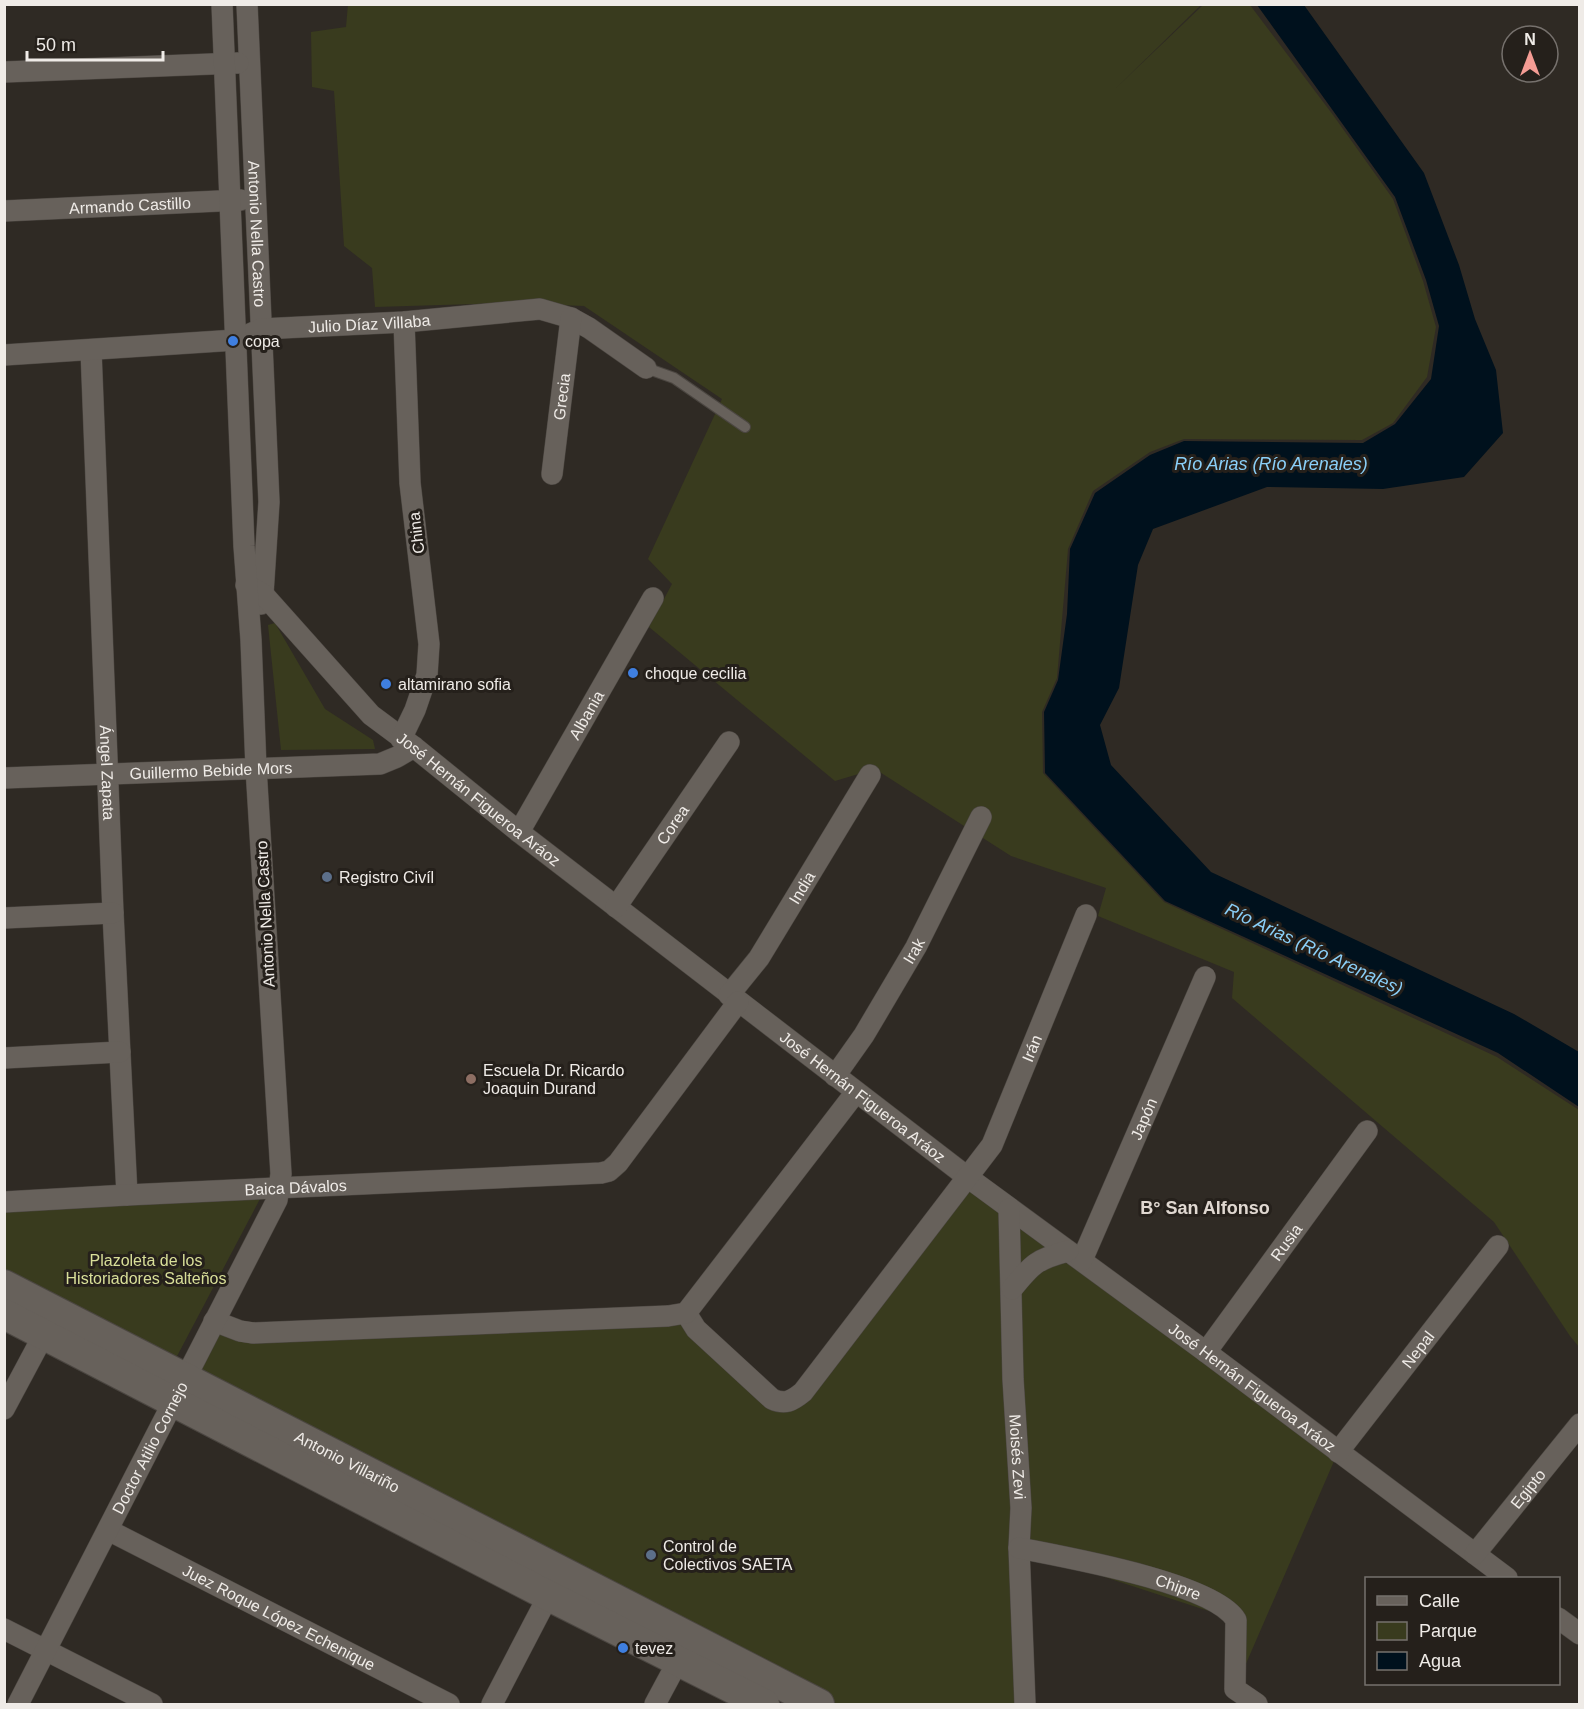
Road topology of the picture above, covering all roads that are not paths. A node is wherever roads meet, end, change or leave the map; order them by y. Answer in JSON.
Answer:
{"nodes":[{"id":1,"x":222,"y":4,"type":"edge"},
{"id":2,"x":247,"y":4,"type":"edge"},
{"id":3,"x":249,"y":63,"type":"junction"},
{"id":4,"x":224,"y":64,"type":"junction"},
{"id":5,"x":4,"y":72,"type":"edge"},
{"id":6,"x":255,"y":199,"type":"junction"},
{"id":7,"x":229,"y":200,"type":"junction"},
{"id":8,"x":4,"y":211,"type":"edge"},
{"id":9,"x":571,"y":318,"type":"junction"},
{"id":10,"x":404,"y":322,"type":"junction"},
{"id":11,"x":261,"y":329,"type":"junction"},
{"id":12,"x":236,"y":340,"type":"junction"},
{"id":13,"x":91,"y":350,"type":"junction"},
{"id":14,"x":4,"y":355,"type":"edge"},
{"id":15,"x":646,"y":369,"type":"joint"},
{"id":16,"x":746,"y":427,"type":"dead end"},
{"id":17,"x":552,"y":474,"type":"dead end"},
{"id":18,"x":255,"y":590,"type":"junction"},
{"id":19,"x":652,"y":598,"type":"dead end"},
{"id":20,"x":729,"y":742,"type":"dead end"},
{"id":21,"x":407,"y":743,"type":"junction"},
{"id":22,"x":256,"y":768,"type":"junction"},
{"id":23,"x":108,"y":774,"type":"junction"},
{"id":24,"x":870,"y":775,"type":"dead end"},
{"id":25,"x":4,"y":778,"type":"edge"},
{"id":26,"x":981,"y":817,"type":"dead end"},
{"id":27,"x":519,"y":832,"type":"junction"},
{"id":28,"x":616,"y":908,"type":"junction"},
{"id":29,"x":113,"y":914,"type":"junction"},
{"id":30,"x":1086,"y":915,"type":"dead end"},
{"id":31,"x":4,"y":918,"type":"edge"},
{"id":32,"x":1205,"y":977,"type":"dead end"},
{"id":33,"x":733,"y":999,"type":"junction"},
{"id":34,"x":120,"y":1052,"type":"junction"},
{"id":35,"x":4,"y":1058,"type":"edge"},
{"id":36,"x":835,"y":1076,"type":"junction"},
{"id":37,"x":856,"y":1092,"type":"junction"},
{"id":38,"x":1367,"y":1131,"type":"dead end"},
{"id":39,"x":588,"y":1175,"type":"joint"},
{"id":40,"x":966,"y":1176,"type":"junction"},
{"id":41,"x":280,"y":1189,"type":"junction"},
{"id":42,"x":127,"y":1195,"type":"junction"},
{"id":43,"x":4,"y":1202,"type":"edge"},
{"id":44,"x":1009,"y":1209,"type":"junction"},
{"id":45,"x":1498,"y":1246,"type":"dead end"},
{"id":46,"x":1075,"y":1256,"type":"junction"},
{"id":47,"x":4,"y":1285,"type":"edge"},
{"id":48,"x":1012,"y":1289,"type":"junction"},
{"id":49,"x":686,"y":1313,"type":"junction"},
{"id":50,"x":4,"y":1314,"type":"edge"},
{"id":51,"x":214,"y":1321,"type":"junction"},
{"id":52,"x":50,"y":1323,"type":"junction"},
{"id":53,"x":1206,"y":1352,"type":"junction"},
{"id":54,"x":179,"y":1390,"type":"junction"},
{"id":55,"x":4,"y":1409,"type":"edge"},
{"id":56,"x":1580,"y":1424,"type":"edge"},
{"id":57,"x":1338,"y":1452,"type":"junction"},
{"id":58,"x":108,"y":1530,"type":"junction"},
{"id":59,"x":1019,"y":1548,"type":"junction"},
{"id":60,"x":1475,"y":1554,"type":"junction"},
{"id":61,"x":1506,"y":1577,"type":"edge"},
{"id":62,"x":555,"y":1584,"type":"junction"},
{"id":63,"x":1560,"y":1620,"type":"edge"},
{"id":64,"x":4,"y":1629,"type":"edge"},
{"id":65,"x":1580,"y":1635,"type":"edge"},
{"id":66,"x":46,"y":1649,"type":"junction"},
{"id":67,"x":684,"y":1650,"type":"junction"},
{"id":68,"x":1235,"y":1697,"type":"edge"},
{"id":69,"x":18,"y":1704,"type":"edge"},
{"id":70,"x":152,"y":1704,"type":"edge"},
{"id":71,"x":449,"y":1704,"type":"edge"},
{"id":72,"x":492,"y":1704,"type":"edge"},
{"id":73,"x":655,"y":1704,"type":"edge"},
{"id":74,"x":764,"y":1704,"type":"edge"},
{"id":75,"x":819,"y":1704,"type":"edge"},
{"id":76,"x":1025,"y":1704,"type":"edge"},
{"id":77,"x":1257,"y":1704,"type":"edge"}],
"edges":[{"from":1,"to":4,"type":"street","name":"Antonio Nella Castro"},
{"from":2,"to":3,"type":"street","name":"Antonio Nella Castro"},
{"from":3,"to":4,"type":"street"},
{"from":3,"to":6,"type":"street","name":"Antonio Nella Castro"},
{"from":4,"to":5,"type":"street"},
{"from":4,"to":7,"type":"street","name":"Antonio Nella Castro"},
{"from":6,"to":7,"type":"street","name":"Armando Castillo"},
{"from":6,"to":11,"type":"street","name":"Antonio Nella Castro"},
{"from":7,"to":8,"type":"street","name":"Armando Castillo"},
{"from":7,"to":12,"type":"street","name":"Antonio Nella Castro"},
{"from":9,"to":10,"type":"street","name":"Julio Díaz Villaba"},
{"from":9,"to":15,"type":"street","name":"Julio Díaz Villaba"},
{"from":9,"to":17,"type":"street","name":"Grecia"},
{"from":10,"to":11,"type":"street","name":"Julio Díaz Villaba"},
{"from":10,"to":21,"type":"street","name":"China"},
{"from":11,"to":12,"type":"street","name":"Julio Díaz Villaba"},
{"from":11,"to":18,"type":"street","name":"Antonio Nella Castro"},
{"from":12,"to":13,"type":"street","name":"Julio Díaz Villaba"},
{"from":12,"to":18,"type":"street","name":"Antonio Nella Castro"},
{"from":13,"to":14,"type":"street","name":"Julio Díaz Villaba"},
{"from":13,"to":23,"type":"street","name":"Ángel Zapata"},
{"from":15,"to":16,"type":"lane"},
{"from":18,"to":21,"type":"street","name":"José Hernán Figueroa Aráoz"},
{"from":18,"to":22,"type":"street","name":"Antonio Nella Castro"},
{"from":19,"to":27,"type":"street","name":"Albania"},
{"from":20,"to":28,"type":"street","name":"Corea"},
{"from":21,"to":22,"type":"street","name":"Guillermo Bebide Mors"},
{"from":21,"to":27,"type":"street","name":"José Hernán Figueroa Aráoz"},
{"from":22,"to":23,"type":"street","name":"Guillermo Bebide Mors"},
{"from":22,"to":41,"type":"street","name":"Antonio Nella Castro"},
{"from":23,"to":25,"type":"street","name":"Guillermo Bebide Mors"},
{"from":23,"to":29,"type":"street","name":"Ángel Zapata"},
{"from":24,"to":33,"type":"street","name":"India"},
{"from":26,"to":36,"type":"street","name":"Irak"},
{"from":27,"to":28,"type":"street","name":"José Hernán Figueroa Aráoz"},
{"from":28,"to":33,"type":"street","name":"José Hernán Figueroa Aráoz"},
{"from":29,"to":31,"type":"street"},
{"from":29,"to":34,"type":"street","name":"Ángel Zapata"},
{"from":30,"to":40,"type":"street","name":"Irán"},
{"from":32,"to":46,"type":"street","name":"Japón"},
{"from":33,"to":36,"type":"street","name":"José Hernán Figueroa Aráoz"},
{"from":33,"to":39,"type":"street","name":"India"},
{"from":34,"to":35,"type":"street"},
{"from":34,"to":42,"type":"street","name":"Ángel Zapata"},
{"from":36,"to":37,"type":"street","name":"José Hernán Figueroa Aráoz"},
{"from":37,"to":40,"type":"street","name":"José Hernán Figueroa Aráoz"},
{"from":37,"to":49,"type":"street"},
{"from":38,"to":53,"type":"street","name":"Rusia"},
{"from":39,"to":41,"type":"street","name":"Baica Dávalos"},
{"from":40,"to":44,"type":"street","name":"José Hernán Figueroa Aráoz"},
{"from":40,"to":49,"type":"street","name":"Irán"},
{"from":41,"to":42,"type":"street","name":"Baica Dávalos"},
{"from":41,"to":51,"type":"street","name":"Doctor Atilio Cornejo"},
{"from":42,"to":43,"type":"street","name":"Baica Dávalos"},
{"from":44,"to":46,"type":"street","name":"José Hernán Figueroa Aráoz"},
{"from":44,"to":48,"type":"street","name":"Moisés Zevi"},
{"from":45,"to":57,"type":"street","name":"Nepal"},
{"from":46,"to":48,"type":"street"},
{"from":46,"to":53,"type":"street","name":"José Hernán Figueroa Aráoz"},
{"from":47,"to":52,"type":"street","name":"Antonio Villariño"},
{"from":48,"to":59,"type":"street","name":"Moisés Zevi"},
{"from":49,"to":51,"type":"street"},
{"from":50,"to":52,"type":"street","name":"Antonio Villariño"},
{"from":51,"to":54,"type":"street","name":"Doctor Atilio Cornejo"},
{"from":52,"to":54,"type":"street","name":"Antonio Villariño"},
{"from":52,"to":55,"type":"street"},
{"from":53,"to":57,"type":"street","name":"José Hernán Figueroa Aráoz"},
{"from":54,"to":58,"type":"street","name":"Doctor Atilio Cornejo"},
{"from":54,"to":62,"type":"street","name":"Antonio Villariño"},
{"from":56,"to":60,"type":"street","name":"Egipto"},
{"from":57,"to":60,"type":"street","name":"José Hernán Figueroa Aráoz"},
{"from":58,"to":66,"type":"street","name":"Doctor Atilio Cornejo"},
{"from":58,"to":71,"type":"street","name":"Juez Roque López Echenique"},
{"from":59,"to":68,"type":"street","name":"Chipre"},
{"from":59,"to":76,"type":"street","name":"Moisés Zevi"},
{"from":60,"to":61,"type":"street","name":"José Hernán Figueroa Aráoz"},
{"from":62,"to":67,"type":"street","name":"Antonio Villariño"},
{"from":62,"to":72,"type":"street"},
{"from":63,"to":65,"type":"street"},
{"from":64,"to":66,"type":"street"},
{"from":66,"to":69,"type":"street","name":"Doctor Atilio Cornejo"},
{"from":66,"to":70,"type":"street"},
{"from":67,"to":73,"type":"street"},
{"from":67,"to":74,"type":"street"},
{"from":67,"to":75,"type":"street"},
{"from":68,"to":77,"type":"street","name":"Chipre"}]}
